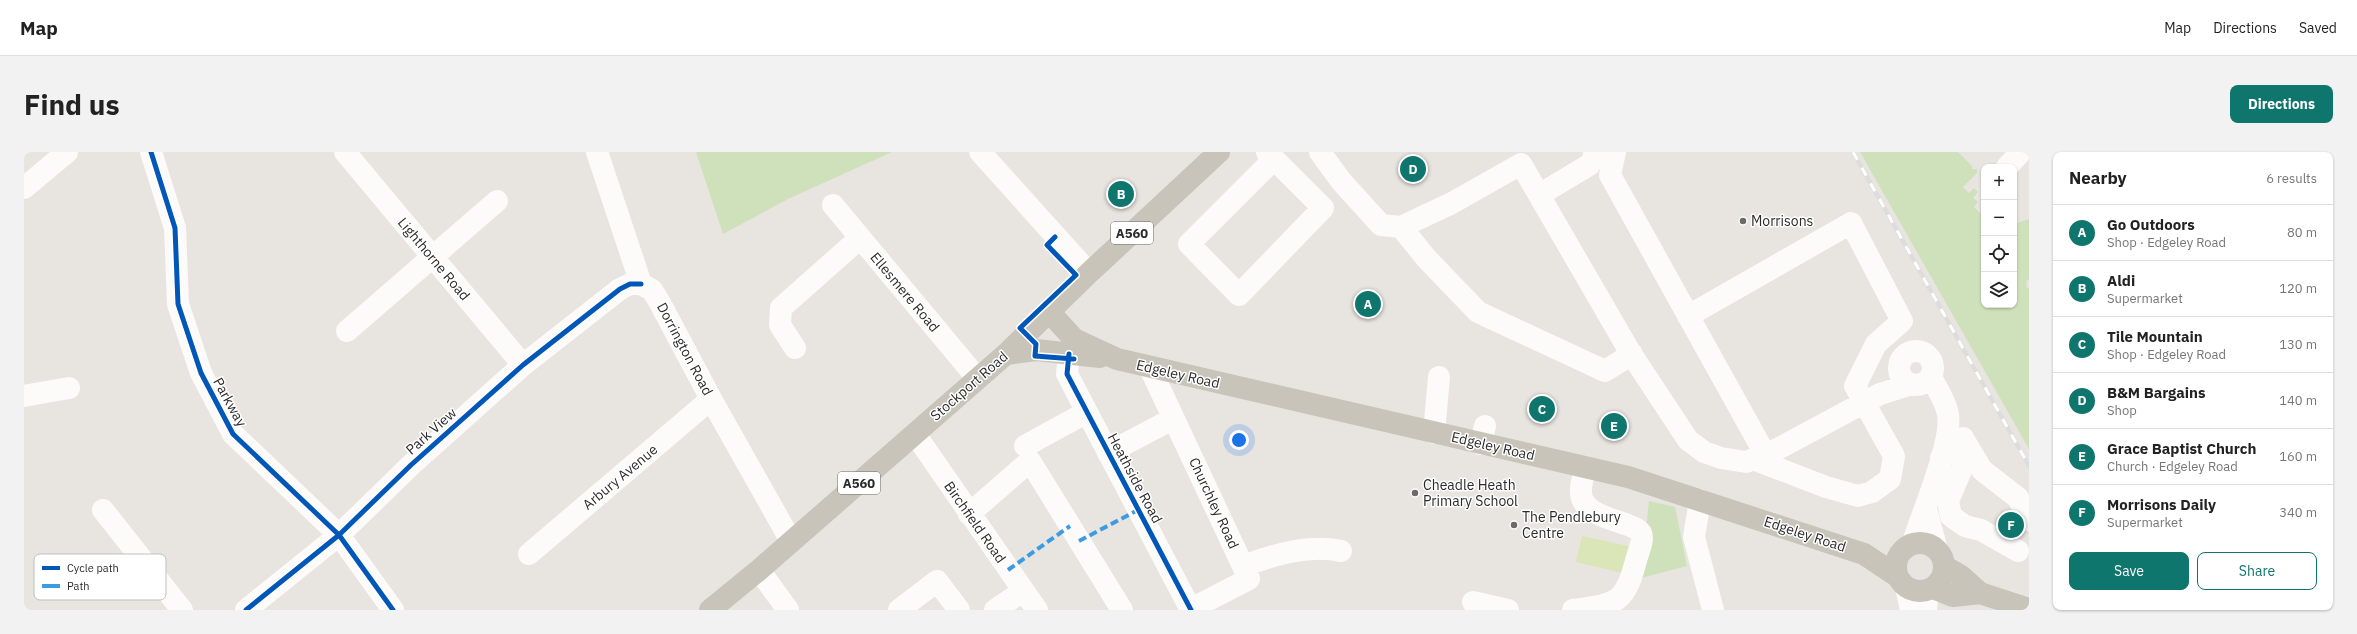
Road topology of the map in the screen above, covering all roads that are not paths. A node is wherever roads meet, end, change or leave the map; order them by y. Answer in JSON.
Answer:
{"nodes":[{"id":1,"x":67,"y":152,"type":"edge"},
{"id":2,"x":151,"y":152,"type":"edge"},
{"id":3,"x":345,"y":152,"type":"edge"},
{"id":4,"x":597,"y":152,"type":"edge"},
{"id":5,"x":980,"y":152,"type":"edge"},
{"id":6,"x":1219,"y":152,"type":"edge"},
{"id":7,"x":1320,"y":152,"type":"edge"},
{"id":8,"x":1594,"y":152,"type":"edge"},
{"id":9,"x":1615,"y":152,"type":"edge"},
{"id":10,"x":2021,"y":152,"type":"edge"},
{"id":11,"x":1271,"y":156,"type":"edge"},
{"id":12,"x":2009,"y":164,"type":"edge"},
{"id":13,"x":24,"y":188,"type":"edge"},
{"id":14,"x":1539,"y":195,"type":"junction"},
{"id":15,"x":497,"y":201,"type":"dead end"},
{"id":16,"x":832,"y":206,"type":"dead end"},
{"id":17,"x":1401,"y":226,"type":"junction"},
{"id":18,"x":860,"y":238,"type":"junction"},
{"id":19,"x":433,"y":256,"type":"junction"},
{"id":20,"x":1088,"y":273,"type":"junction"},
{"id":21,"x":641,"y":284,"type":"junction"},
{"id":22,"x":1688,"y":316,"type":"junction"},
{"id":23,"x":1041,"y":319,"type":"junction"},
{"id":24,"x":1064,"y":329,"type":"junction"},
{"id":25,"x":347,"y":331,"type":"dead end"},
{"id":26,"x":795,"y":348,"type":"dead end"},
{"id":27,"x":1006,"y":354,"type":"junction"},
{"id":28,"x":1632,"y":354,"type":"junction"},
{"id":29,"x":1117,"y":359,"type":"junction"},
{"id":30,"x":1067,"y":360,"type":"junction"},
{"id":31,"x":1900,"y":362,"type":"junction"},
{"id":32,"x":523,"y":365,"type":"junction"},
{"id":33,"x":1150,"y":368,"type":"junction"},
{"id":34,"x":1439,"y":377,"type":"dead end"},
{"id":35,"x":977,"y":378,"type":"junction"},
{"id":36,"x":1920,"y":382,"type":"junction"},
{"id":37,"x":69,"y":388,"type":"dead end"},
{"id":38,"x":24,"y":396,"type":"edge"},
{"id":39,"x":711,"y":399,"type":"junction"},
{"id":40,"x":1872,"y":399,"type":"junction"},
{"id":41,"x":1948,"y":411,"type":"junction"},
{"id":42,"x":1087,"y":412,"type":"junction"},
{"id":43,"x":1163,"y":424,"type":"dead end"},
{"id":44,"x":1434,"y":433,"type":"junction"},
{"id":45,"x":915,"y":434,"type":"junction"},
{"id":46,"x":1025,"y":446,"type":"dead end"},
{"id":47,"x":1108,"y":453,"type":"junction"},
{"id":48,"x":1759,"y":457,"type":"junction"},
{"id":49,"x":1941,"y":458,"type":"junction"},
{"id":50,"x":1586,"y":468,"type":"junction"},
{"id":51,"x":1700,"y":500,"type":"junction"},
{"id":52,"x":1927,"y":502,"type":"junction"},
{"id":53,"x":103,"y":510,"type":"dead end"},
{"id":54,"x":970,"y":514,"type":"junction"},
{"id":55,"x":2029,"y":520,"type":"edge"},
{"id":56,"x":2029,"y":531,"type":"edge"},
{"id":57,"x":339,"y":535,"type":"junction"},
{"id":58,"x":791,"y":541,"type":"junction"},
{"id":59,"x":1907,"y":547,"type":"junction"},
{"id":60,"x":1341,"y":551,"type":"dead end"},
{"id":61,"x":138,"y":554,"type":"edge"},
{"id":62,"x":529,"y":554,"type":"dead end"},
{"id":63,"x":1864,"y":554,"type":"junction"},
{"id":64,"x":1941,"y":558,"type":"junction"},
{"id":65,"x":1243,"y":566,"type":"junction"},
{"id":66,"x":759,"y":570,"type":"junction"},
{"id":67,"x":1901,"y":582,"type":"junction"},
{"id":68,"x":166,"y":590,"type":"edge"},
{"id":69,"x":1023,"y":591,"type":"junction"},
{"id":70,"x":1980,"y":593,"type":"junction"},
{"id":71,"x":1929,"y":596,"type":"edge"},
{"id":72,"x":1473,"y":602,"type":"dead end"},
{"id":73,"x":2029,"y":609,"type":"edge"},
{"id":74,"x":182,"y":610,"type":"edge"},
{"id":75,"x":246,"y":610,"type":"edge"},
{"id":76,"x":393,"y":610,"type":"edge"},
{"id":77,"x":710,"y":610,"type":"edge"},
{"id":78,"x":788,"y":610,"type":"edge"},
{"id":79,"x":899,"y":610,"type":"edge"},
{"id":80,"x":959,"y":610,"type":"edge"},
{"id":81,"x":995,"y":610,"type":"edge"},
{"id":82,"x":1037,"y":610,"type":"edge"},
{"id":83,"x":1122,"y":610,"type":"edge"},
{"id":84,"x":1191,"y":610,"type":"edge"},
{"id":85,"x":1508,"y":610,"type":"edge"},
{"id":86,"x":1573,"y":610,"type":"edge"},
{"id":87,"x":1713,"y":610,"type":"edge"},
{"id":88,"x":1911,"y":610,"type":"edge"}],
"edges":[{"from":1,"to":13,"type":"street"},
{"from":2,"to":57,"type":"street","name":"Parkway"},
{"from":3,"to":19,"type":"street","name":"Lighthorne Road"},
{"from":4,"to":21,"type":"street"},
{"from":5,"to":20,"type":"street"},
{"from":6,"to":20,"type":"main road","name":"Stockport Road","number":"A560"},
{"from":7,"to":17,"type":"street"},
{"from":8,"to":14,"type":"street"},
{"from":9,"to":22,"type":"street"},
{"from":10,"to":12,"type":"street"},
{"from":11,"to":11,"type":"street"},
{"from":14,"to":17,"type":"street"},
{"from":14,"to":28,"type":"street"},
{"from":15,"to":19,"type":"street"},
{"from":16,"to":18,"type":"street","name":"Ellesmere Road"},
{"from":17,"to":28,"type":"street"},
{"from":18,"to":26,"type":"street"},
{"from":18,"to":35,"type":"street","name":"Ellesmere Road"},
{"from":19,"to":25,"type":"street"},
{"from":19,"to":32,"type":"street","name":"Lighthorne Road"},
{"from":20,"to":23,"type":"main road","name":"Stockport Road","number":"A560"},
{"from":20,"to":24,"type":"main road"},
{"from":21,"to":32,"type":"street","name":"Park View"},
{"from":21,"to":39,"type":"street","name":"Dorrington Road"},
{"from":22,"to":40,"type":"street"},
{"from":22,"to":48,"type":"street"},
{"from":23,"to":24,"type":"main road","name":"Edgeley Road"},
{"from":23,"to":27,"type":"main road","name":"Stockport Road","number":"A560"},
{"from":23,"to":30,"type":"main road"},
{"from":24,"to":29,"type":"main road","name":"Edgeley Road"},
{"from":27,"to":30,"type":"main road","name":"Edgeley Road"},
{"from":27,"to":35,"type":"main road","name":"Stockport Road","number":"A560"},
{"from":28,"to":48,"type":"street"},
{"from":29,"to":30,"type":"main road","name":"Edgeley Road"},
{"from":29,"to":33,"type":"main road","name":"Edgeley Road"},
{"from":30,"to":42,"type":"street","name":"Heathside Road"},
{"from":31,"to":36,"type":"street"},
{"from":31,"to":36,"type":"street"},
{"from":31,"to":40,"type":"street"},
{"from":32,"to":57,"type":"street","name":"Park View"},
{"from":33,"to":44,"type":"main road","name":"Edgeley Road"},
{"from":33,"to":65,"type":"street","name":"Churchley Road"},
{"from":34,"to":44,"type":"street"},
{"from":35,"to":45,"type":"main road","name":"Stockport Road","number":"A560"},
{"from":36,"to":40,"type":"street"},
{"from":36,"to":41,"type":"street"},
{"from":36,"to":52,"type":"street"},
{"from":37,"to":38,"type":"street"},
{"from":39,"to":58,"type":"street","name":"Dorrington Road"},
{"from":39,"to":62,"type":"street","name":"Arbury Avenue"},
{"from":40,"to":48,"type":"street"},
{"from":40,"to":48,"type":"street"},
{"from":41,"to":49,"type":"street"},
{"from":41,"to":55,"type":"street"},
{"from":42,"to":46,"type":"street"},
{"from":42,"to":47,"type":"street","name":"Heathside Road"},
{"from":43,"to":47,"type":"street"},
{"from":44,"to":50,"type":"main road","name":"Edgeley Road"},
{"from":45,"to":54,"type":"street","name":"Birchfield Road"},
{"from":45,"to":58,"type":"main road","name":"Stockport Road","number":"A560"},
{"from":47,"to":84,"type":"street","name":"Heathside Road"},
{"from":49,"to":52,"type":"street"},
{"from":49,"to":56,"type":"street"},
{"from":50,"to":51,"type":"main road","name":"Edgeley Road"},
{"from":50,"to":86,"type":"street"},
{"from":51,"to":63,"type":"main road","name":"Edgeley Road"},
{"from":51,"to":87,"type":"street"},
{"from":52,"to":59,"type":"street"},
{"from":52,"to":64,"type":"street"},
{"from":53,"to":61,"type":"street"},
{"from":54,"to":69,"type":"street","name":"Birchfield Road"},
{"from":54,"to":83,"type":"street"},
{"from":57,"to":75,"type":"street","name":"Park View"},
{"from":57,"to":76,"type":"street","name":"Parkway"},
{"from":58,"to":66,"type":"main road","name":"Stockport Road","number":"A560"},
{"from":59,"to":63,"type":"main road","name":"Edgeley Road"},
{"from":59,"to":64,"type":"main road","name":"Edgeley Road"},
{"from":59,"to":67,"type":"main road"},
{"from":60,"to":65,"type":"street"},
{"from":63,"to":67,"type":"main road","name":"Edgeley Road"},
{"from":64,"to":70,"type":"main road","name":"Edgeley Road"},
{"from":64,"to":71,"type":"main road"},
{"from":65,"to":84,"type":"street","name":"Churchley Road"},
{"from":66,"to":77,"type":"main road","name":"Stockport Road","number":"A560"},
{"from":66,"to":78,"type":"street"},
{"from":67,"to":71,"type":"main road","name":"Edgeley Road"},
{"from":67,"to":88,"type":"street"},
{"from":68,"to":74,"type":"street"},
{"from":69,"to":81,"type":"street"},
{"from":69,"to":82,"type":"street","name":"Birchfield Road"},
{"from":70,"to":71,"type":"main road","name":"Edgeley Road"},
{"from":70,"to":73,"type":"main road","name":"Edgeley Road"},
{"from":72,"to":85,"type":"street"},
{"from":79,"to":80,"type":"street"}]}
